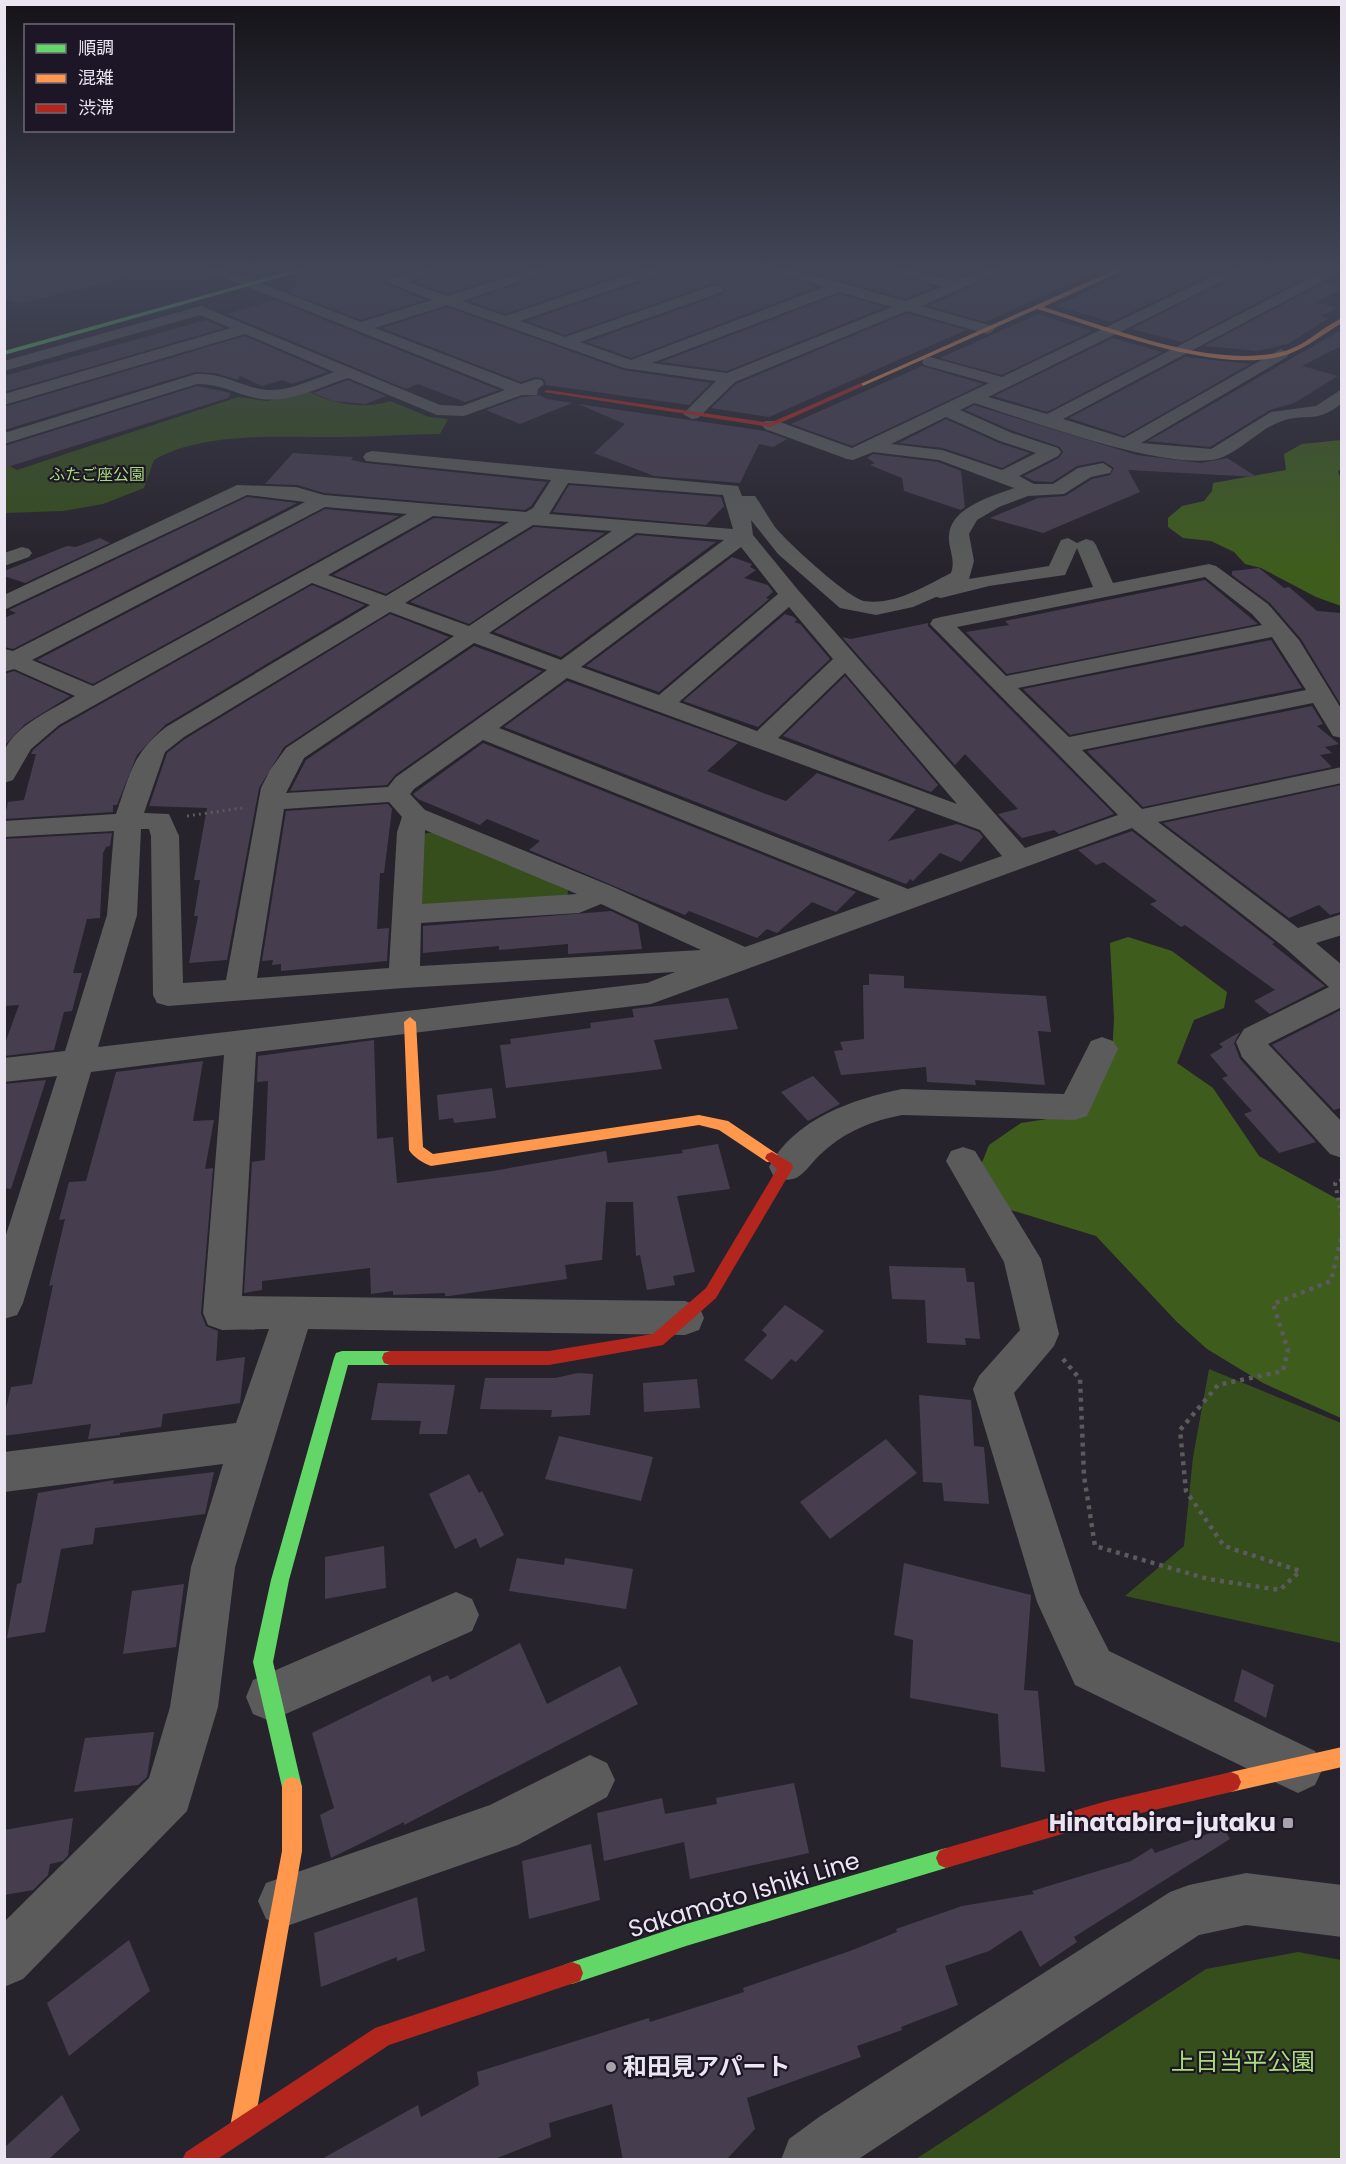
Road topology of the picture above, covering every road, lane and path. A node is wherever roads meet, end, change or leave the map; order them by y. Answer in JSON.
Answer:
{"nodes":[{"id":1,"x":110,"y":369,"type":"edge"},
{"id":2,"x":338,"y":369,"type":"edge"},
{"id":3,"x":477,"y":369,"type":"edge"},
{"id":4,"x":488,"y":369,"type":"edge"},
{"id":5,"x":660,"y":369,"type":"edge"},
{"id":6,"x":752,"y":369,"type":"edge"},
{"id":7,"x":897,"y":369,"type":"edge"},
{"id":8,"x":955,"y":369,"type":"edge"},
{"id":9,"x":1035,"y":369,"type":"edge"},
{"id":10,"x":1146,"y":369,"type":"edge"},
{"id":11,"x":1255,"y":369,"type":"edge"},
{"id":12,"x":347,"y":373,"type":"junction"},
{"id":13,"x":729,"y":378,"type":"junction"},
{"id":14,"x":1006,"y":383,"type":"junction"},
{"id":15,"x":535,"y":389,"type":"junction"},
{"id":16,"x":1341,"y":394,"type":"edge"},
{"id":17,"x":975,"y":398,"type":"junction"},
{"id":18,"x":4,"y":400,"type":"edge"},
{"id":19,"x":948,"y":411,"type":"junction"},
{"id":20,"x":692,"y":414,"type":"junction"},
{"id":21,"x":1049,"y":420,"type":"junction"},
{"id":22,"x":771,"y":425,"type":"junction"},
{"id":23,"x":4,"y":439,"type":"edge"},
{"id":24,"x":1126,"y":444,"type":"junction"},
{"id":25,"x":873,"y":447,"type":"junction"},
{"id":26,"x":372,"y":458,"type":"dead end"},
{"id":27,"x":1103,"y":469,"type":"dead end"},
{"id":28,"x":612,"y":472,"type":"dead end"},
{"id":29,"x":562,"y":477,"type":"junction"},
{"id":30,"x":1003,"y":477,"type":"junction"},
{"id":31,"x":736,"y":490,"type":"junction"},
{"id":32,"x":1026,"y":490,"type":"junction"},
{"id":33,"x":322,"y":501,"type":"junction"},
{"id":34,"x":429,"y":510,"type":"junction"},
{"id":35,"x":530,"y":518,"type":"junction"},
{"id":36,"x":632,"y":527,"type":"junction"},
{"id":37,"x":743,"y":536,"type":"junction"},
{"id":38,"x":309,"y":575,"type":"junction"},
{"id":39,"x":1106,"y":591,"type":"junction"},
{"id":40,"x":790,"y":596,"type":"junction"},
{"id":41,"x":924,"y":596,"type":"junction"},
{"id":42,"x":4,"y":604,"type":"edge"},
{"id":43,"x":386,"y":604,"type":"junction"},
{"id":44,"x":1278,"y":629,"type":"junction"},
{"id":45,"x":471,"y":635,"type":"junction"},
{"id":46,"x":846,"y":659,"type":"junction"},
{"id":47,"x":8,"y":660,"type":"edge"},
{"id":48,"x":564,"y":668,"type":"junction"},
{"id":49,"x":1001,"y":684,"type":"junction"},
{"id":50,"x":1320,"y":694,"type":"junction"},
{"id":51,"x":93,"y":695,"type":"junction"},
{"id":52,"x":663,"y":704,"type":"junction"},
{"id":53,"x":481,"y":730,"type":"junction"},
{"id":54,"x":1341,"y":731,"type":"edge"},
{"id":55,"x":762,"y":740,"type":"junction"},
{"id":56,"x":1064,"y":746,"type":"junction"},
{"id":57,"x":4,"y":775,"type":"edge"},
{"id":58,"x":1341,"y":775,"type":"edge"},
{"id":59,"x":396,"y":794,"type":"junction"},
{"id":60,"x":273,"y":803,"type":"junction"},
{"id":61,"x":416,"y":816,"type":"junction"},
{"id":62,"x":1136,"y":818,"type":"junction"},
{"id":63,"x":128,"y":820,"type":"junction"},
{"id":64,"x":160,"y":820,"type":"junction"},
{"id":65,"x":992,"y":825,"type":"junction"},
{"id":66,"x":4,"y":829,"type":"edge"},
{"id":67,"x":1020,"y":859,"type":"junction"},
{"id":68,"x":601,"y":893,"type":"junction"},
{"id":69,"x":906,"y":899,"type":"junction"},
{"id":70,"x":409,"y":914,"type":"junction"},
{"id":71,"x":1341,"y":924,"type":"edge"},
{"id":72,"x":1294,"y":940,"type":"junction"},
{"id":73,"x":743,"y":958,"type":"junction"},
{"id":74,"x":404,"y":977,"type":"junction"},
{"id":75,"x":1341,"y":982,"type":"edge"},
{"id":76,"x":240,"y":988,"type":"junction"},
{"id":77,"x":1341,"y":994,"type":"edge"},
{"id":78,"x":410,"y":1022,"type":"junction"},
{"id":79,"x":241,"y":1042,"type":"junction"},
{"id":80,"x":1102,"y":1049,"type":"dead end"},
{"id":81,"x":80,"y":1061,"type":"junction"},
{"id":82,"x":4,"y":1070,"type":"edge"},
{"id":83,"x":1341,"y":1145,"type":"edge"},
{"id":84,"x":963,"y":1161,"type":"dead end"},
{"id":85,"x":786,"y":1167,"type":"junction"},
{"id":86,"x":1341,"y":1180,"type":"edge"},
{"id":87,"x":1341,"y":1218,"type":"edge"},
{"id":88,"x":1341,"y":1235,"type":"edge"},
{"id":89,"x":4,"y":1303,"type":"edge"},
{"id":90,"x":294,"y":1312,"type":"junction"},
{"id":91,"x":685,"y":1318,"type":"junction"},
{"id":92,"x":1041,"y":1334,"type":"junction"},
{"id":93,"x":251,"y":1441,"type":"junction"},
{"id":94,"x":4,"y":1472,"type":"edge"},
{"id":95,"x":456,"y":1615,"type":"dead end"},
{"id":96,"x":270,"y":1697,"type":"junction"},
{"id":97,"x":1341,"y":1757,"type":"edge"},
{"id":98,"x":1298,"y":1768,"type":"junction"},
{"id":99,"x":590,"y":1780,"type":"dead end"},
{"id":100,"x":284,"y":1901,"type":"junction"},
{"id":101,"x":1341,"y":1911,"type":"edge"},
{"id":102,"x":4,"y":1960,"type":"edge"},
{"id":103,"x":242,"y":2127,"type":"junction"},
{"id":104,"x":194,"y":2160,"type":"edge"},
{"id":105,"x":810,"y":2160,"type":"edge"}],
"edges":[{"from":1,"to":18,"type":"street"},
{"from":2,"to":12,"type":"street"},
{"from":3,"to":15,"type":"street"},
{"from":4,"to":15,"type":"street"},
{"from":5,"to":13,"type":"street"},
{"from":6,"to":13,"type":"street"},
{"from":7,"to":22,"type":"street"},
{"from":8,"to":14,"type":"street"},
{"from":9,"to":14,"type":"street"},
{"from":10,"to":21,"type":"street"},
{"from":11,"to":24,"type":"street"},
{"from":12,"to":15,"type":"street"},
{"from":12,"to":23,"type":"street"},
{"from":13,"to":20,"type":"street"},
{"from":14,"to":17,"type":"street"},
{"from":15,"to":20,"type":"street"},
{"from":16,"to":24,"type":"street"},
{"from":17,"to":19,"type":"street"},
{"from":17,"to":21,"type":"street"},
{"from":19,"to":25,"type":"street"},
{"from":19,"to":30,"type":"street"},
{"from":20,"to":22,"type":"street"},
{"from":21,"to":24,"type":"street"},
{"from":22,"to":25,"type":"street"},
{"from":25,"to":30,"type":"street"},
{"from":26,"to":29,"type":"street"},
{"from":27,"to":32,"type":"street"},
{"from":28,"to":31,"type":"street"},
{"from":29,"to":31,"type":"street"},
{"from":29,"to":35,"type":"street"},
{"from":30,"to":32,"type":"street"},
{"from":31,"to":37,"type":"street"},
{"from":31,"to":41,"type":"street"},
{"from":32,"to":41,"type":"street"},
{"from":33,"to":34,"type":"street"},
{"from":33,"to":42,"type":"street"},
{"from":33,"to":47,"type":"street"},
{"from":34,"to":35,"type":"street"},
{"from":34,"to":38,"type":"street"},
{"from":35,"to":36,"type":"street"},
{"from":35,"to":43,"type":"street"},
{"from":36,"to":37,"type":"street"},
{"from":36,"to":45,"type":"street"},
{"from":37,"to":40,"type":"street"},
{"from":37,"to":48,"type":"street"},
{"from":38,"to":43,"type":"street"},
{"from":38,"to":51,"type":"street"},
{"from":39,"to":41,"type":"street"},
{"from":39,"to":44,"type":"street"},
{"from":39,"to":49,"type":"street"},
{"from":40,"to":46,"type":"street"},
{"from":40,"to":52,"type":"street"},
{"from":43,"to":45,"type":"street"},
{"from":43,"to":63,"type":"street"},
{"from":44,"to":49,"type":"street"},
{"from":44,"to":50,"type":"street"},
{"from":45,"to":48,"type":"street"},
{"from":45,"to":60,"type":"street"},
{"from":46,"to":55,"type":"street"},
{"from":46,"to":65,"type":"street"},
{"from":47,"to":51,"type":"street"},
{"from":48,"to":52,"type":"street"},
{"from":48,"to":53,"type":"street"},
{"from":49,"to":56,"type":"street"},
{"from":50,"to":54,"type":"street"},
{"from":50,"to":56,"type":"street"},
{"from":51,"to":57,"type":"street"},
{"from":52,"to":55,"type":"street"},
{"from":53,"to":59,"type":"street"},
{"from":53,"to":69,"type":"street"},
{"from":55,"to":65,"type":"street"},
{"from":56,"to":62,"type":"street"},
{"from":58,"to":62,"type":"street"},
{"from":59,"to":60,"type":"street"},
{"from":59,"to":61,"type":"street"},
{"from":60,"to":64,"type":"path"},
{"from":60,"to":76,"type":"street"},
{"from":61,"to":68,"type":"street"},
{"from":61,"to":70,"type":"street"},
{"from":62,"to":67,"type":"street"},
{"from":62,"to":72,"type":"street"},
{"from":63,"to":64,"type":"street"},
{"from":63,"to":66,"type":"street"},
{"from":63,"to":81,"type":"street"},
{"from":64,"to":76,"type":"street"},
{"from":65,"to":67,"type":"street"},
{"from":67,"to":69,"type":"street"},
{"from":68,"to":70,"type":"street"},
{"from":68,"to":73,"type":"street"},
{"from":69,"to":73,"type":"street"},
{"from":70,"to":74,"type":"street"},
{"from":71,"to":72,"type":"street"},
{"from":72,"to":75,"type":"street"},
{"from":73,"to":74,"type":"street"},
{"from":73,"to":78,"type":"street"},
{"from":74,"to":76,"type":"street"},
{"from":77,"to":83,"type":"street"},
{"from":78,"to":79,"type":"street"},
{"from":78,"to":85,"type":"street"},
{"from":79,"to":81,"type":"street"},
{"from":79,"to":90,"type":"street"},
{"from":80,"to":85,"type":"street"},
{"from":81,"to":82,"type":"street"},
{"from":81,"to":89,"type":"street"},
{"from":84,"to":92,"type":"street"},
{"from":85,"to":91,"type":"street"},
{"from":86,"to":87,"type":"path"},
{"from":88,"to":92,"type":"path"},
{"from":90,"to":91,"type":"street"},
{"from":90,"to":93,"type":"street"},
{"from":91,"to":96,"type":"street"},
{"from":92,"to":98,"type":"street"},
{"from":93,"to":94,"type":"street"},
{"from":93,"to":102,"type":"street"},
{"from":95,"to":96,"type":"street"},
{"from":96,"to":100,"type":"street"},
{"from":97,"to":98,"type":"street","name":"Sakamoto Ishiki Line"},
{"from":98,"to":103,"type":"street","name":"Sakamoto Ishiki Line"},
{"from":99,"to":100,"type":"street"},
{"from":100,"to":103,"type":"street"},
{"from":101,"to":105,"type":"street"},
{"from":103,"to":104,"type":"street","name":"Sakamoto Ishiki Line"}]}
